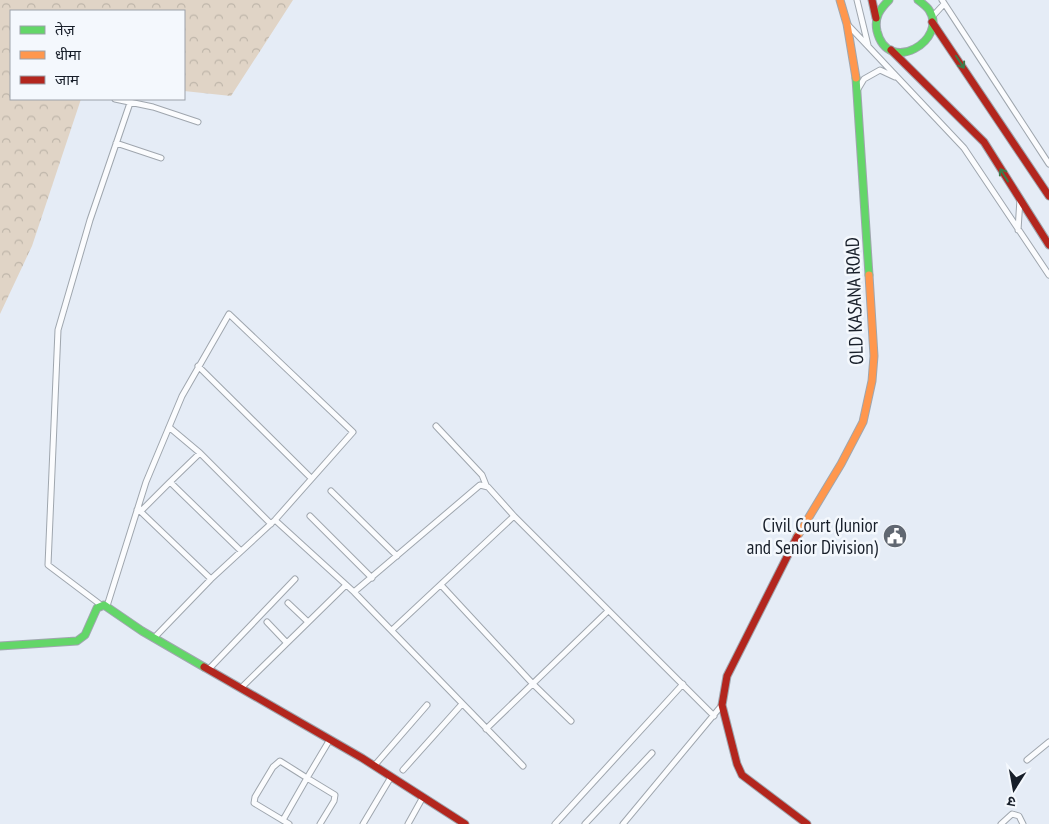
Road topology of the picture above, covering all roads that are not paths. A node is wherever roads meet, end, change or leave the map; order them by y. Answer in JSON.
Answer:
{"nodes":[{"id":1,"x":840,"y":0,"type":"edge"},
{"id":2,"x":857,"y":0,"type":"edge"},
{"id":3,"x":872,"y":0,"type":"edge"},
{"id":4,"x":889,"y":0,"type":"edge"},
{"id":5,"x":918,"y":0,"type":"edge"},
{"id":6,"x":943,"y":2,"type":"edge"},
{"id":7,"x":876,"y":18,"type":"junction"},
{"id":8,"x":932,"y":20,"type":"junction"},
{"id":9,"x":847,"y":24,"type":"junction"},
{"id":10,"x":868,"y":46,"type":"junction"},
{"id":11,"x":891,"y":50,"type":"junction"},
{"id":12,"x":901,"y":81,"type":"junction"},
{"id":13,"x":858,"y":89,"type":"junction"},
{"id":14,"x":119,"y":100,"type":"edge"},
{"id":15,"x":130,"y":103,"type":"junction"},
{"id":16,"x":198,"y":122,"type":"dead end"},
{"id":17,"x":116,"y":143,"type":"junction"},
{"id":18,"x":161,"y":158,"type":"dead end"},
{"id":19,"x":1049,"y":164,"type":"edge"},
{"id":20,"x":1049,"y":196,"type":"edge"},
{"id":21,"x":1020,"y":199,"type":"junction"},
{"id":22,"x":1018,"y":230,"type":"junction"},
{"id":23,"x":1049,"y":246,"type":"edge"},
{"id":24,"x":1049,"y":275,"type":"edge"},
{"id":25,"x":198,"y":366,"type":"junction"},
{"id":26,"x":436,"y":426,"type":"dead end"},
{"id":27,"x":169,"y":427,"type":"junction"},
{"id":28,"x":200,"y":453,"type":"junction"},
{"id":29,"x":311,"y":478,"type":"junction"},
{"id":30,"x":170,"y":482,"type":"junction"},
{"id":31,"x":486,"y":485,"type":"junction"},
{"id":32,"x":331,"y":491,"type":"dead end"},
{"id":33,"x":138,"y":510,"type":"junction"},
{"id":34,"x":310,"y":516,"type":"dead end"},
{"id":35,"x":514,"y":516,"type":"junction"},
{"id":36,"x":273,"y":522,"type":"junction"},
{"id":37,"x":241,"y":552,"type":"junction"},
{"id":38,"x":397,"y":556,"type":"junction"},
{"id":39,"x":295,"y":578,"type":"dead end"},
{"id":40,"x":372,"y":578,"type":"junction"},
{"id":41,"x":211,"y":579,"type":"junction"},
{"id":42,"x":346,"y":584,"type":"junction"},
{"id":43,"x":440,"y":585,"type":"junction"},
{"id":44,"x":354,"y":592,"type":"junction"},
{"id":45,"x":288,"y":603,"type":"dead end"},
{"id":46,"x":104,"y":606,"type":"junction"},
{"id":47,"x":608,"y":612,"type":"junction"},
{"id":48,"x":307,"y":621,"type":"junction"},
{"id":49,"x":267,"y":622,"type":"dead end"},
{"id":50,"x":392,"y":630,"type":"junction"},
{"id":51,"x":154,"y":638,"type":"junction"},
{"id":52,"x":286,"y":642,"type":"junction"},
{"id":53,"x":0,"y":646,"type":"edge"},
{"id":54,"x":209,"y":669,"type":"junction"},
{"id":55,"x":532,"y":683,"type":"junction"},
{"id":56,"x":683,"y":684,"type":"junction"},
{"id":57,"x":241,"y":688,"type":"junction"},
{"id":58,"x":462,"y":704,"type":"junction"},
{"id":59,"x":427,"y":705,"type":"dead end"},
{"id":60,"x":722,"y":705,"type":"junction"},
{"id":61,"x":714,"y":716,"type":"junction"},
{"id":62,"x":571,"y":721,"type":"dead end"},
{"id":63,"x":486,"y":729,"type":"junction"},
{"id":64,"x":330,"y":741,"type":"junction"},
{"id":65,"x":1049,"y":742,"type":"edge"},
{"id":66,"x":652,"y":752,"type":"dead end"},
{"id":67,"x":1027,"y":760,"type":"dead end"},
{"id":68,"x":374,"y":766,"type":"junction"},
{"id":69,"x":523,"y":766,"type":"dead end"},
{"id":70,"x":403,"y":770,"type":"dead end"},
{"id":71,"x":391,"y":777,"type":"junction"},
{"id":72,"x":307,"y":778,"type":"junction"},
{"id":73,"x":423,"y":797,"type":"junction"},
{"id":74,"x":283,"y":820,"type":"junction"},
{"id":75,"x":289,"y":824,"type":"edge"},
{"id":76,"x":320,"y":824,"type":"edge"},
{"id":77,"x":363,"y":824,"type":"edge"},
{"id":78,"x":408,"y":824,"type":"edge"},
{"id":79,"x":465,"y":824,"type":"edge"},
{"id":80,"x":555,"y":824,"type":"edge"},
{"id":81,"x":586,"y":824,"type":"edge"},
{"id":82,"x":623,"y":824,"type":"edge"},
{"id":83,"x":807,"y":824,"type":"edge"},
{"id":84,"x":1000,"y":824,"type":"edge"},
{"id":85,"x":1023,"y":824,"type":"edge"}],
"edges":[{"from":1,"to":9,"type":"street","name":"OLD KASANA ROAD"},
{"from":2,"to":10,"type":"street"},
{"from":3,"to":7,"type":"street"},
{"from":4,"to":7,"type":"street"},
{"from":5,"to":8,"type":"street"},
{"from":6,"to":8,"type":"street"},
{"from":6,"to":19,"type":"street"},
{"from":7,"to":11,"type":"street"},
{"from":8,"to":11,"type":"street"},
{"from":8,"to":20,"type":"street","one_way":true},
{"from":9,"to":10,"type":"street"},
{"from":9,"to":13,"type":"street","name":"OLD KASANA ROAD"},
{"from":10,"to":12,"type":"street"},
{"from":21,"to":11,"type":"street","one_way":true},
{"from":12,"to":13,"type":"street"},
{"from":12,"to":22,"type":"street"},
{"from":13,"to":60,"type":"street","name":"OLD KASANA ROAD"},
{"from":14,"to":15,"type":"street"},
{"from":15,"to":16,"type":"street"},
{"from":15,"to":17,"type":"street"},
{"from":17,"to":18,"type":"street"},
{"from":17,"to":46,"type":"street"},
{"from":21,"to":22,"type":"street"},
{"from":21,"to":23,"type":"street"},
{"from":22,"to":24,"type":"street"},
{"from":25,"to":27,"type":"street"},
{"from":25,"to":29,"type":"street"},
{"from":25,"to":29,"type":"street"},
{"from":26,"to":31,"type":"street"},
{"from":27,"to":28,"type":"street"},
{"from":27,"to":33,"type":"street"},
{"from":28,"to":30,"type":"street"},
{"from":28,"to":36,"type":"street"},
{"from":29,"to":36,"type":"street"},
{"from":30,"to":33,"type":"street"},
{"from":30,"to":37,"type":"street"},
{"from":31,"to":35,"type":"street"},
{"from":31,"to":38,"type":"street"},
{"from":32,"to":38,"type":"street"},
{"from":33,"to":41,"type":"street"},
{"from":33,"to":46,"type":"street"},
{"from":34,"to":40,"type":"street"},
{"from":35,"to":43,"type":"street"},
{"from":35,"to":47,"type":"street"},
{"from":36,"to":37,"type":"street"},
{"from":36,"to":42,"type":"street"},
{"from":37,"to":41,"type":"street"},
{"from":38,"to":40,"type":"street"},
{"from":39,"to":54,"type":"street"},
{"from":40,"to":44,"type":"street"},
{"from":41,"to":51,"type":"street"},
{"from":42,"to":44,"type":"street"},
{"from":42,"to":48,"type":"street"},
{"from":43,"to":50,"type":"street"},
{"from":43,"to":55,"type":"street"},
{"from":44,"to":50,"type":"street"},
{"from":45,"to":48,"type":"street"},
{"from":46,"to":51,"type":"street"},
{"from":46,"to":53,"type":"street"},
{"from":47,"to":55,"type":"street"},
{"from":47,"to":56,"type":"street"},
{"from":48,"to":52,"type":"street"},
{"from":49,"to":52,"type":"street"},
{"from":50,"to":58,"type":"street"},
{"from":51,"to":54,"type":"street"},
{"from":52,"to":57,"type":"street"},
{"from":54,"to":57,"type":"street"},
{"from":55,"to":62,"type":"street"},
{"from":55,"to":63,"type":"street"},
{"from":56,"to":61,"type":"street"},
{"from":56,"to":80,"type":"street"},
{"from":57,"to":64,"type":"street"},
{"from":58,"to":63,"type":"street"},
{"from":58,"to":70,"type":"street"},
{"from":59,"to":68,"type":"street"},
{"from":60,"to":61,"type":"street"},
{"from":60,"to":83,"type":"street","name":"OLD KASANA ROAD"},
{"from":61,"to":82,"type":"street"},
{"from":63,"to":69,"type":"street"},
{"from":64,"to":68,"type":"street"},
{"from":64,"to":72,"type":"street"},
{"from":65,"to":67,"type":"street"},
{"from":66,"to":81,"type":"street"},
{"from":68,"to":71,"type":"street"},
{"from":71,"to":73,"type":"street"},
{"from":71,"to":77,"type":"street"},
{"from":72,"to":74,"type":"street"},
{"from":72,"to":74,"type":"street"},
{"from":72,"to":76,"type":"street"},
{"from":73,"to":78,"type":"street"},
{"from":73,"to":79,"type":"street"},
{"from":74,"to":75,"type":"street"},
{"from":84,"to":85,"type":"street"}]}
